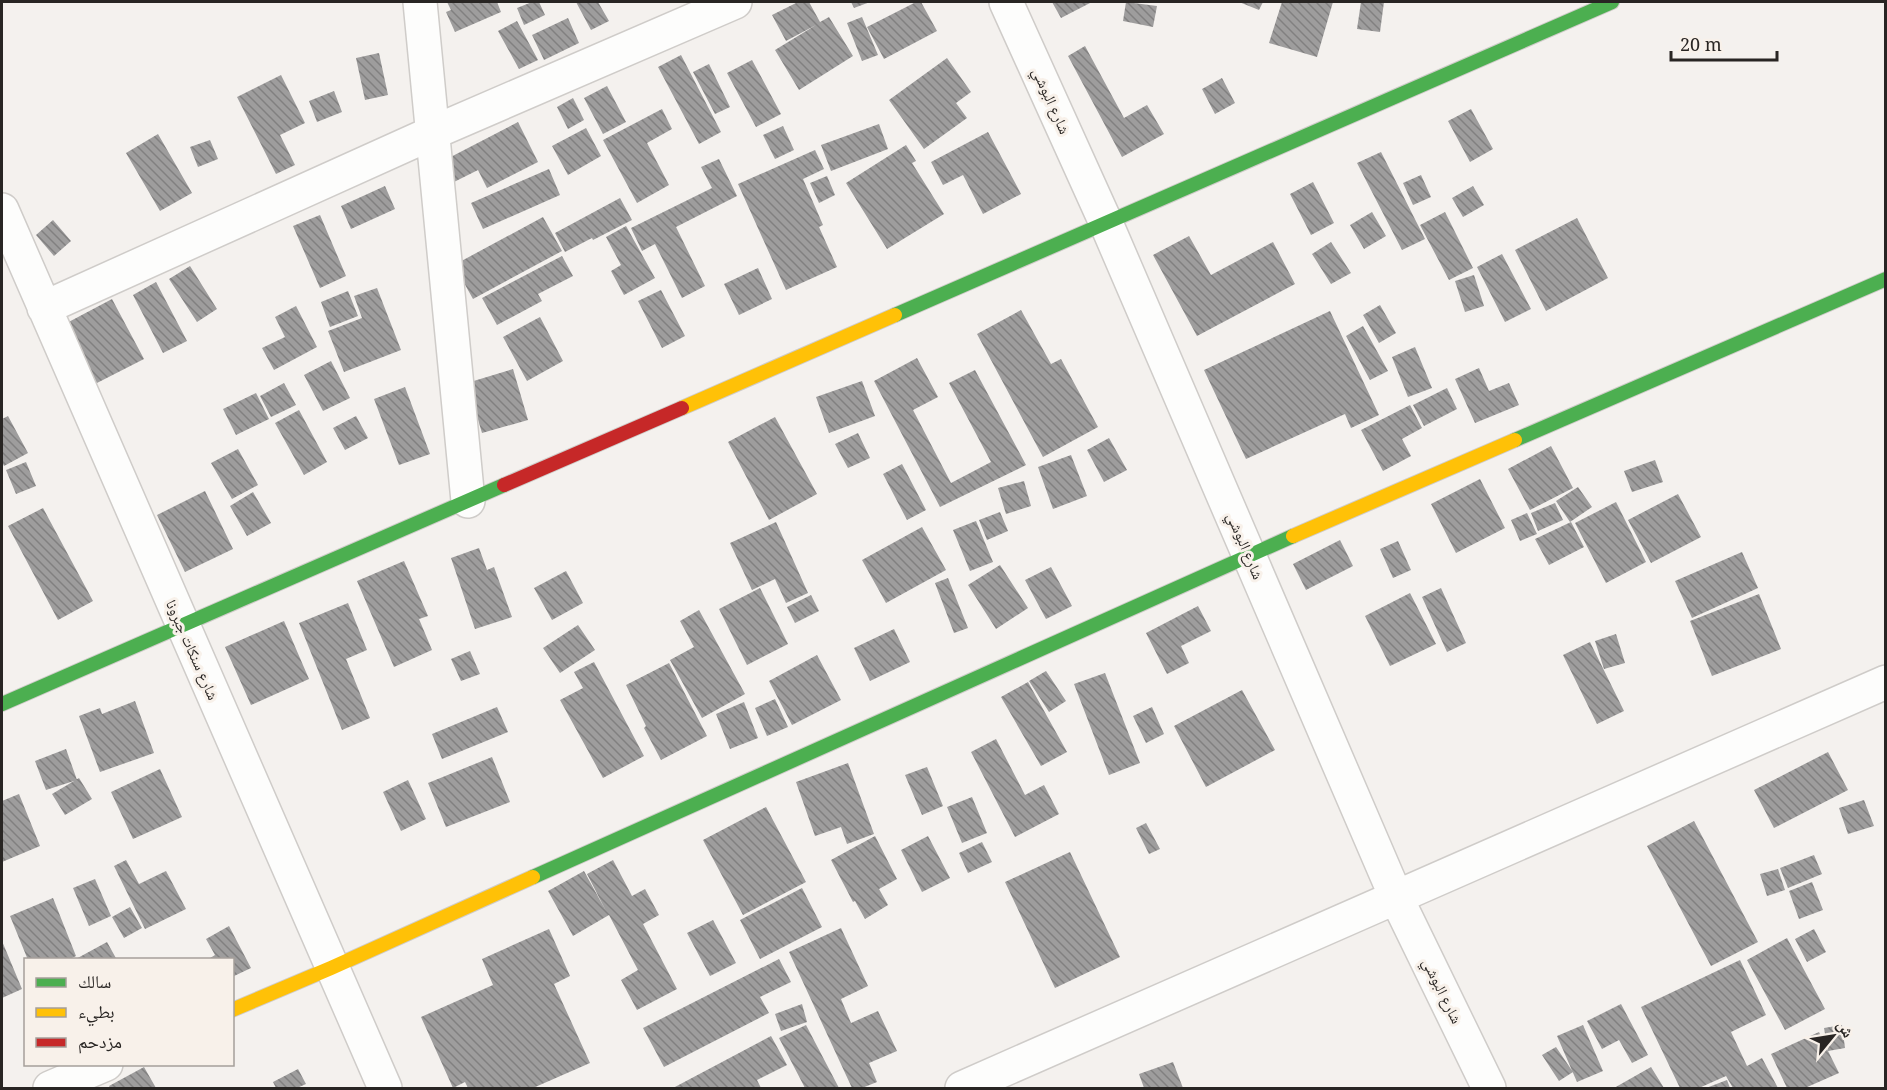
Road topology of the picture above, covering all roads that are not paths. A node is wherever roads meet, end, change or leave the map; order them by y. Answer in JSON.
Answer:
{"nodes":[{"id":1,"x":420,"y":2,"type":"edge"},
{"id":2,"x":735,"y":2,"type":"edge"},
{"id":3,"x":1006,"y":2,"type":"edge"},
{"id":4,"x":1612,"y":2,"type":"edge"},
{"id":5,"x":432,"y":133,"type":"junction"},
{"id":6,"x":1106,"y":223,"type":"junction"},
{"id":7,"x":5,"y":226,"type":"edge"},
{"id":8,"x":1886,"y":279,"type":"edge"},
{"id":9,"x":44,"y":308,"type":"junction"},
{"id":10,"x":468,"y":501,"type":"junction"},
{"id":11,"x":1248,"y":555,"type":"junction"},
{"id":12,"x":182,"y":625,"type":"junction"},
{"id":13,"x":1886,"y":682,"type":"edge"},
{"id":14,"x":2,"y":704,"type":"edge"},
{"id":15,"x":1396,"y":897,"type":"junction"},
{"id":16,"x":332,"y":968,"type":"junction"},
{"id":17,"x":234,"y":1009,"type":"edge"},
{"id":18,"x":104,"y":1066,"type":"edge"},
{"id":19,"x":50,"y":1089,"type":"edge"},
{"id":20,"x":385,"y":1089,"type":"edge"},
{"id":21,"x":962,"y":1089,"type":"edge"},
{"id":22,"x":1489,"y":1089,"type":"edge"}],
"edges":[{"from":1,"to":5,"type":"street"},
{"from":2,"to":5,"type":"street"},
{"from":3,"to":6,"type":"street","name":"شارع البوشي"},
{"from":4,"to":6,"type":"street"},
{"from":5,"to":9,"type":"street"},
{"from":5,"to":10,"type":"street"},
{"from":6,"to":10,"type":"street"},
{"from":6,"to":11,"type":"street","name":"شارع البوشي"},
{"from":7,"to":9,"type":"street","name":"شارع سنكات جبرونا"},
{"from":8,"to":11,"type":"street"},
{"from":9,"to":12,"type":"street","name":"شارع سنكات جبرونا"},
{"from":10,"to":12,"type":"street"},
{"from":11,"to":15,"type":"street","name":"شارع البوشي"},
{"from":11,"to":16,"type":"street"},
{"from":12,"to":14,"type":"street"},
{"from":12,"to":16,"type":"street","name":"شارع سنكات جبرونا"},
{"from":13,"to":15,"type":"street"},
{"from":15,"to":21,"type":"street"},
{"from":15,"to":22,"type":"street","name":"شارع البوشي"},
{"from":16,"to":17,"type":"street"},
{"from":16,"to":20,"type":"street","name":"شارع سنكات جبرونا"},
{"from":18,"to":19,"type":"street"}]}
